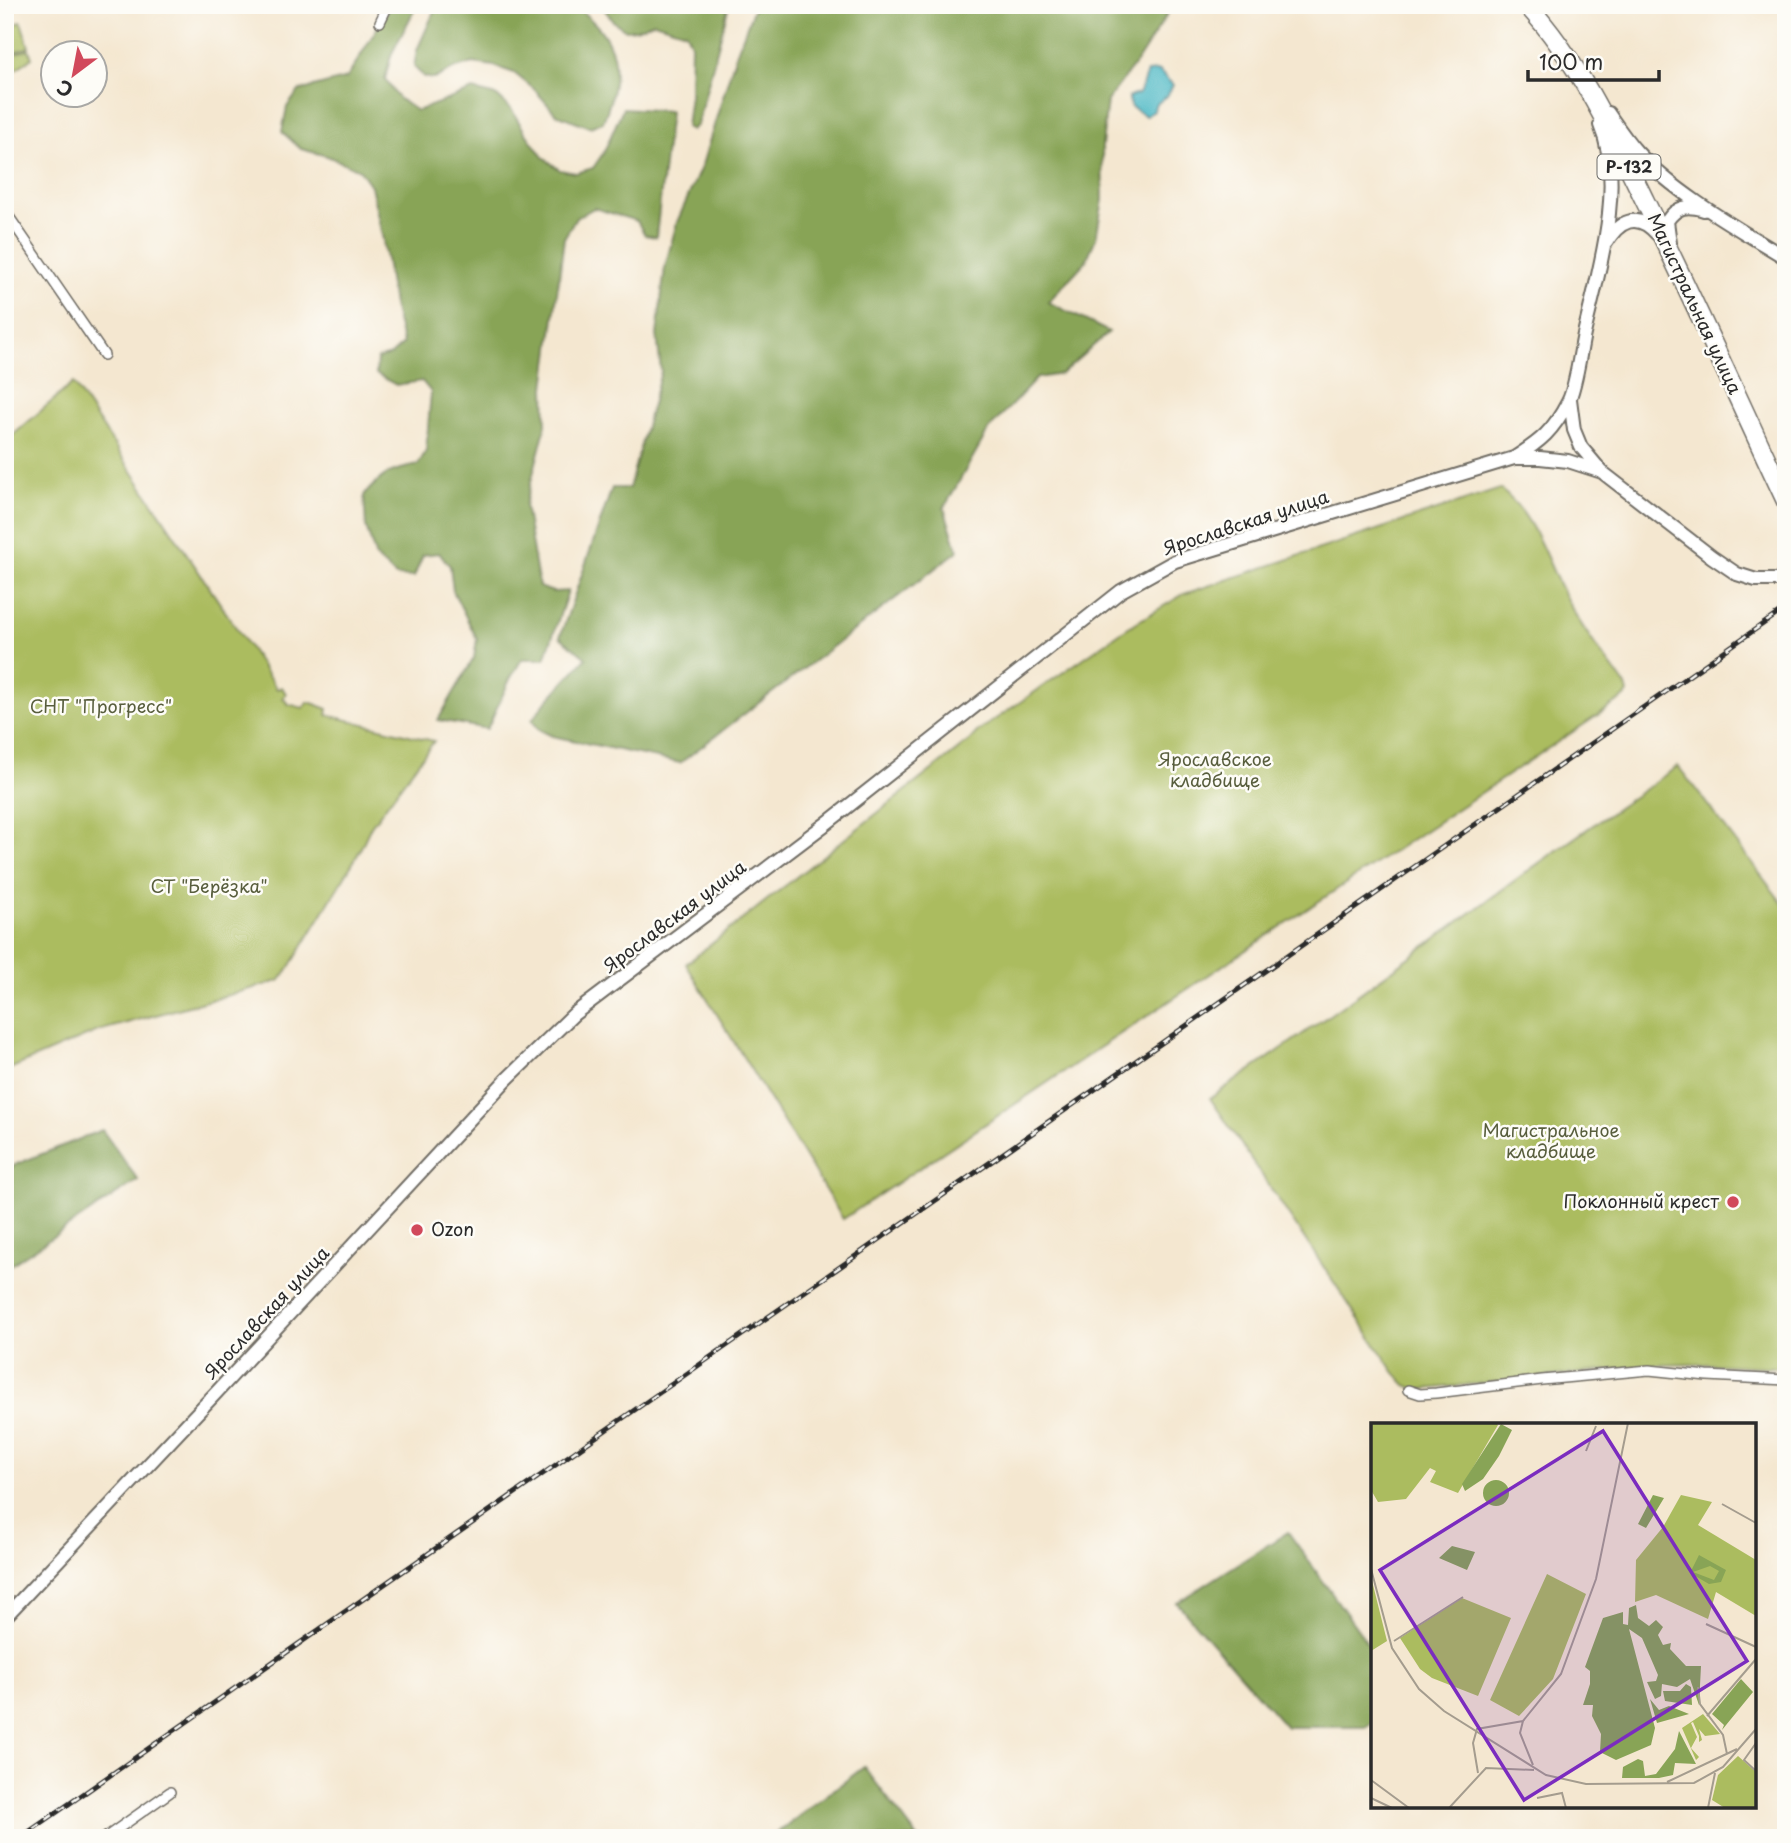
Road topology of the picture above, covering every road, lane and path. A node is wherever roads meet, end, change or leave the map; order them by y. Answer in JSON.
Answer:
{"nodes":[{"id":1,"x":388,"y":5,"type":"edge"},
{"id":2,"x":1527,"y":5,"type":"edge"},
{"id":3,"x":380,"y":22,"type":"dead end"},
{"id":4,"x":1574,"y":64,"type":"junction"},
{"id":5,"x":5,"y":211,"type":"edge"},
{"id":6,"x":1711,"y":212,"type":"junction"},
{"id":7,"x":1604,"y":247,"type":"junction"},
{"id":8,"x":1786,"y":258,"type":"edge"},
{"id":9,"x":1681,"y":273,"type":"junction"},
{"id":10,"x":104,"y":355,"type":"dead end"},
{"id":11,"x":1570,"y":399,"type":"junction"},
{"id":12,"x":1514,"y":458,"type":"junction"},
{"id":13,"x":1602,"y":472,"type":"junction"},
{"id":14,"x":1786,"y":501,"type":"edge"},
{"id":15,"x":1786,"y":580,"type":"edge"},
{"id":16,"x":1786,"y":1380,"type":"edge"},
{"id":17,"x":1408,"y":1390,"type":"dead end"},
{"id":18,"x":5,"y":1617,"type":"edge"},
{"id":19,"x":170,"y":1792,"type":"dead end"},
{"id":20,"x":105,"y":1838,"type":"edge"}],
"edges":[{"from":1,"to":3,"type":"street"},
{"from":2,"to":4,"type":"highway","name":"Магистральная улица","number":"Р-132"},
{"from":4,"to":6,"type":"main road"},
{"from":4,"to":7,"type":"main road"},
{"from":4,"to":9,"type":"highway","name":"Магистральная улица","number":"Р-132"},
{"from":5,"to":10,"type":"street"},
{"from":6,"to":8,"type":"main road"},
{"from":6,"to":9,"type":"main road"},
{"from":7,"to":9,"type":"main road"},
{"from":7,"to":11,"type":"main road"},
{"from":9,"to":14,"type":"highway","name":"Магистральная улица","number":"Р-132"},
{"from":11,"to":12,"type":"main road"},
{"from":11,"to":13,"type":"main road"},
{"from":12,"to":13,"type":"main road"},
{"from":12,"to":18,"type":"main road","name":"Ярославская улица"},
{"from":13,"to":15,"type":"main road"},
{"from":16,"to":17,"type":"street"},
{"from":19,"to":20,"type":"street"}]}
